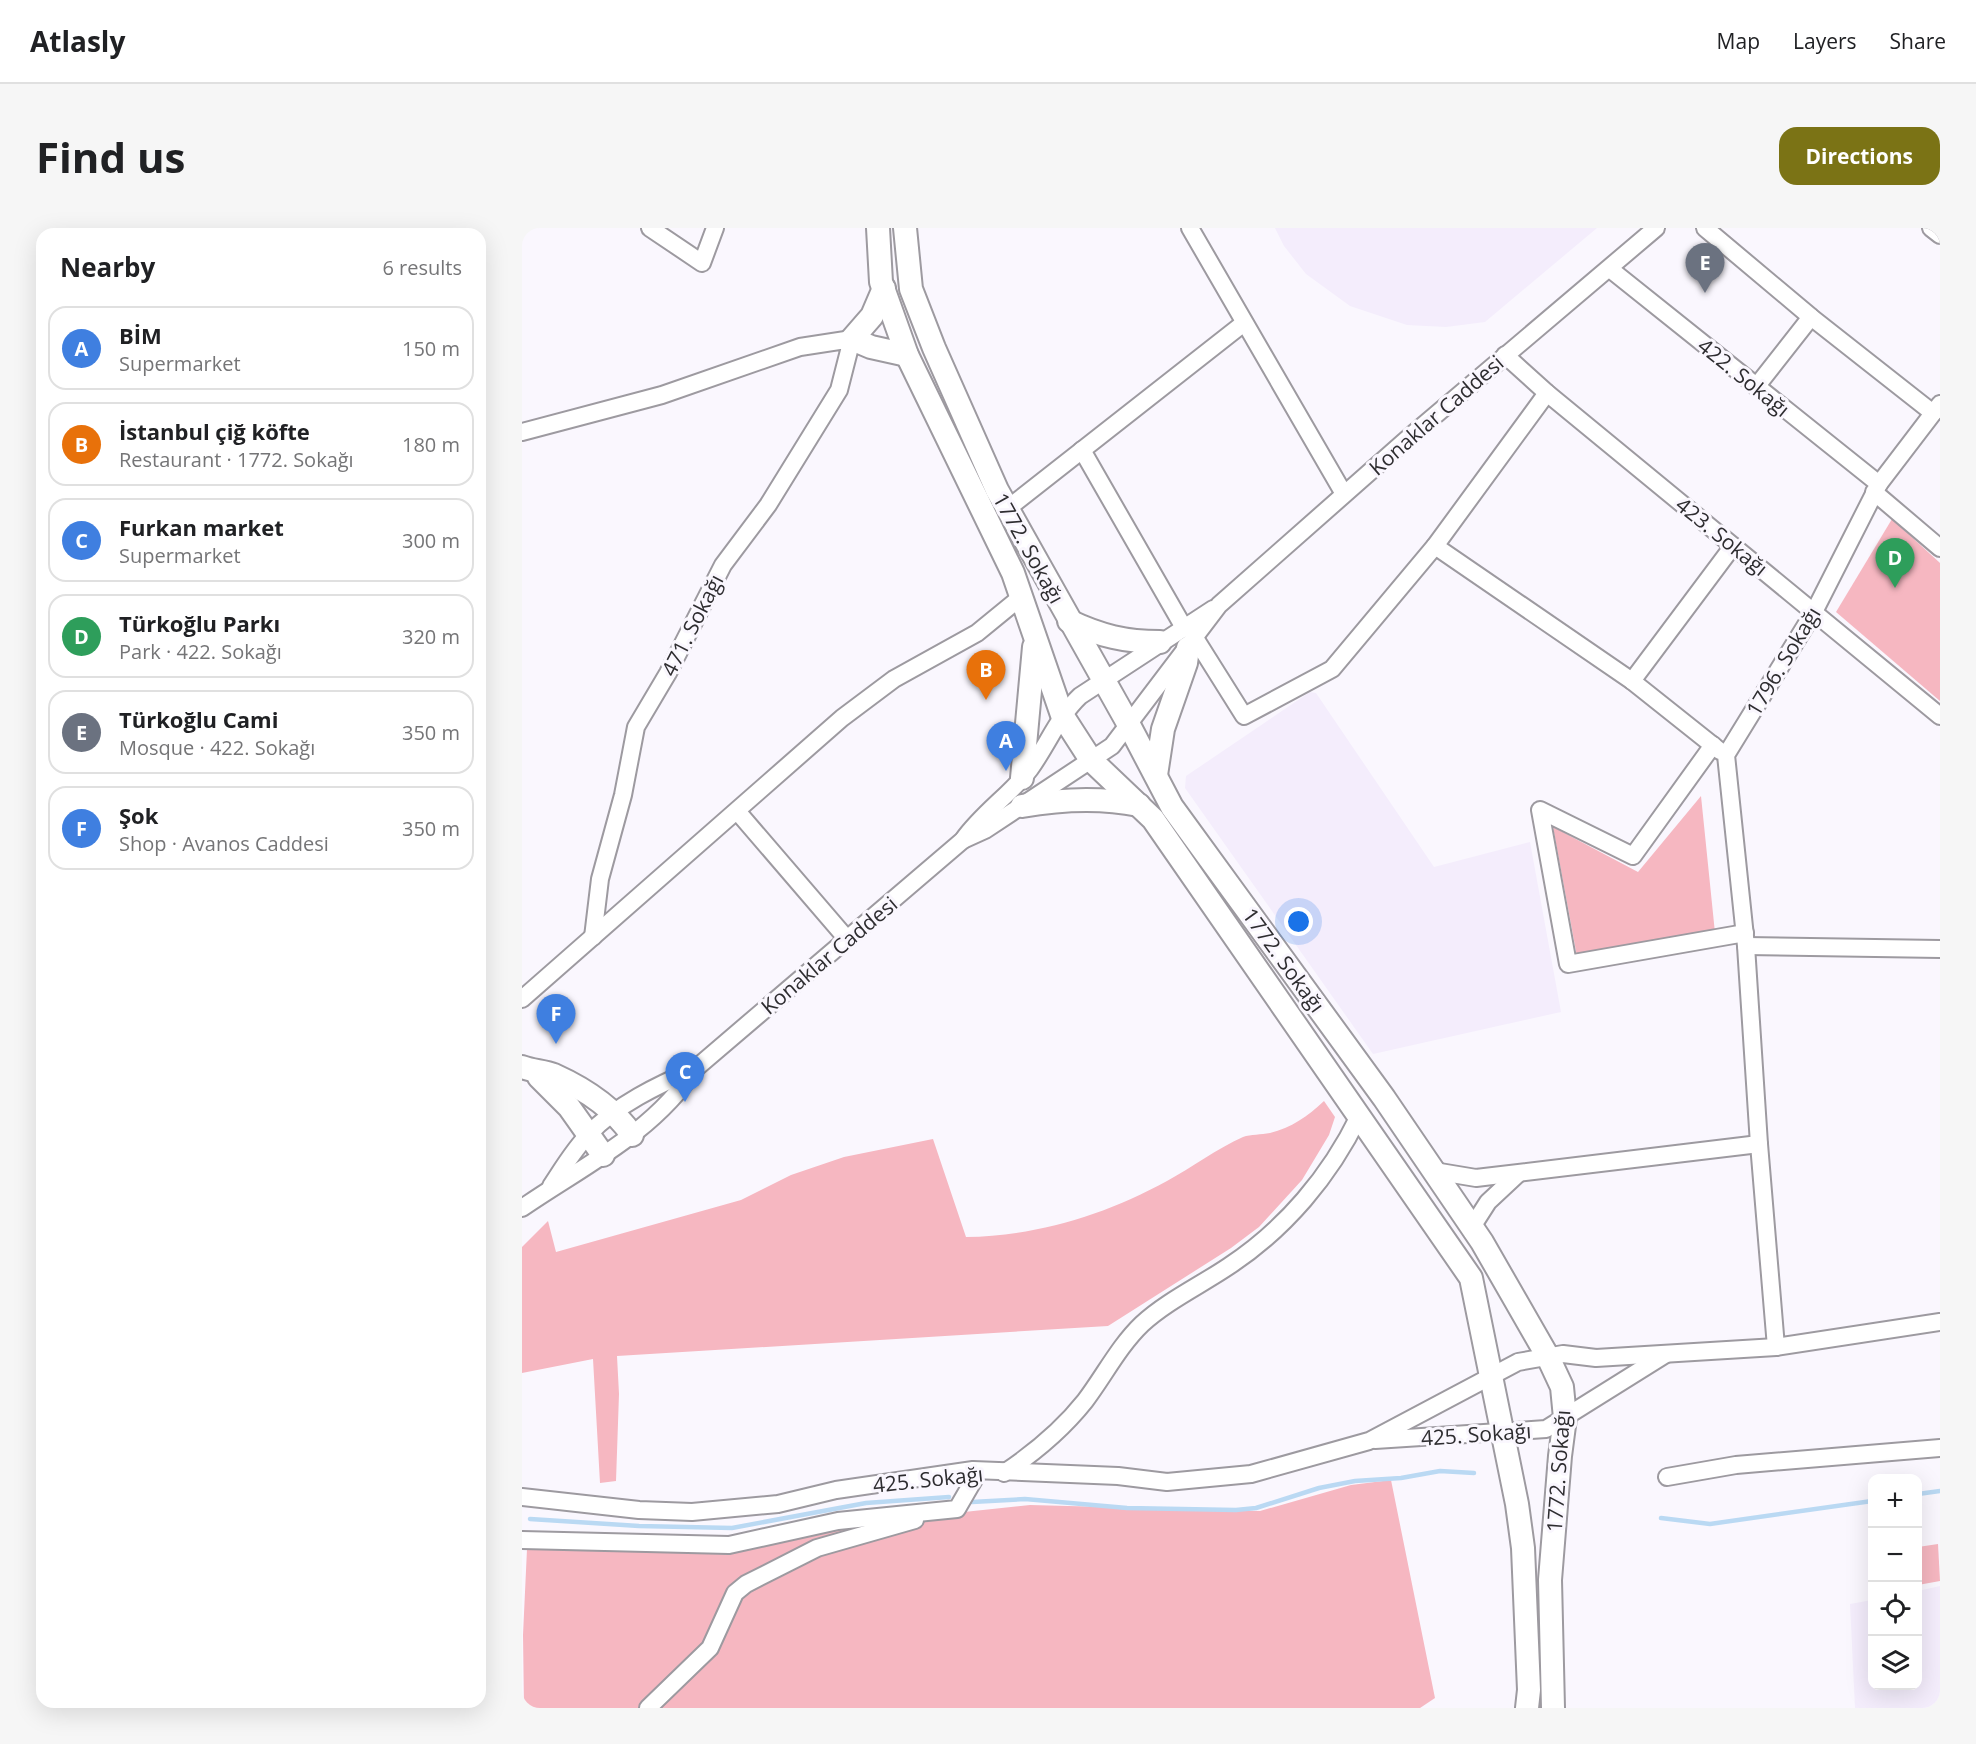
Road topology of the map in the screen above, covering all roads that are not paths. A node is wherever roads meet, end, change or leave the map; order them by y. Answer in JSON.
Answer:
{"nodes":[{"id":1,"x":650,"y":228,"type":"edge"},
{"id":2,"x":715,"y":228,"type":"edge"},
{"id":3,"x":878,"y":228,"type":"edge"},
{"id":4,"x":905,"y":228,"type":"edge"},
{"id":5,"x":1190,"y":228,"type":"edge"},
{"id":6,"x":1656,"y":228,"type":"edge"},
{"id":7,"x":1705,"y":228,"type":"edge"},
{"id":8,"x":1931,"y":228,"type":"edge"},
{"id":9,"x":1940,"y":235,"type":"edge"},
{"id":10,"x":1610,"y":268,"type":"junction"},
{"id":11,"x":884,"y":288,"type":"junction"},
{"id":12,"x":1811,"y":317,"type":"junction"},
{"id":13,"x":1244,"y":323,"type":"junction"},
{"id":14,"x":852,"y":339,"type":"junction"},
{"id":15,"x":907,"y":355,"type":"junction"},
{"id":16,"x":1505,"y":356,"type":"junction"},
{"id":17,"x":1756,"y":387,"type":"junction"},
{"id":18,"x":1547,"y":393,"type":"junction"},
{"id":19,"x":1936,"y":409,"type":"edge"},
{"id":20,"x":522,"y":432,"type":"edge"},
{"id":21,"x":1082,"y":450,"type":"junction"},
{"id":22,"x":1876,"y":488,"type":"junction"},
{"id":23,"x":1344,"y":494,"type":"junction"},
{"id":24,"x":1008,"y":509,"type":"junction"},
{"id":25,"x":1435,"y":546,"type":"junction"},
{"id":26,"x":1733,"y":546,"type":"junction"},
{"id":27,"x":1940,"y":548,"type":"edge"},
{"id":28,"x":1021,"y":597,"type":"junction"},
{"id":29,"x":1814,"y":612,"type":"junction"},
{"id":30,"x":1069,"y":621,"type":"junction"},
{"id":31,"x":1035,"y":636,"type":"junction"},
{"id":32,"x":1188,"y":638,"type":"junction"},
{"id":33,"x":1160,"y":642,"type":"junction"},
{"id":34,"x":1103,"y":680,"type":"junction"},
{"id":35,"x":1632,"y":681,"type":"junction"},
{"id":36,"x":1062,"y":715,"type":"junction"},
{"id":37,"x":1940,"y":716,"type":"edge"},
{"id":38,"x":1130,"y":724,"type":"junction"},
{"id":39,"x":1719,"y":750,"type":"junction"},
{"id":40,"x":1091,"y":760,"type":"junction"},
{"id":41,"x":1156,"y":775,"type":"junction"},
{"id":42,"x":1022,"y":778,"type":"junction"},
{"id":43,"x":1139,"y":805,"type":"junction"},
{"id":44,"x":1022,"y":806,"type":"junction"},
{"id":45,"x":737,"y":811,"type":"junction"},
{"id":46,"x":963,"y":840,"type":"junction"},
{"id":47,"x":593,"y":937,"type":"junction"},
{"id":48,"x":847,"y":939,"type":"junction"},
{"id":49,"x":1746,"y":940,"type":"junction"},
{"id":50,"x":1940,"y":949,"type":"edge"},
{"id":51,"x":522,"y":999,"type":"edge"},
{"id":52,"x":528,"y":1069,"type":"edge"},
{"id":53,"x":695,"y":1069,"type":"junction"},
{"id":54,"x":615,"y":1113,"type":"junction"},
{"id":55,"x":1359,"y":1116,"type":"junction"},
{"id":56,"x":588,"y":1135,"type":"junction"},
{"id":57,"x":632,"y":1135,"type":"junction"},
{"id":58,"x":1759,"y":1144,"type":"junction"},
{"id":59,"x":603,"y":1155,"type":"junction"},
{"id":60,"x":1434,"y":1171,"type":"junction"},
{"id":61,"x":1518,"y":1174,"type":"junction"},
{"id":62,"x":548,"y":1189,"type":"junction"},
{"id":63,"x":522,"y":1208,"type":"edge"},
{"id":64,"x":1472,"y":1227,"type":"junction"},
{"id":65,"x":1940,"y":1322,"type":"edge"},
{"id":66,"x":1776,"y":1347,"type":"junction"},
{"id":67,"x":1670,"y":1352,"type":"junction"},
{"id":68,"x":1548,"y":1357,"type":"junction"},
{"id":69,"x":1491,"y":1375,"type":"junction"},
{"id":70,"x":1565,"y":1418,"type":"junction"},
{"id":71,"x":1501,"y":1434,"type":"junction"},
{"id":72,"x":1369,"y":1441,"type":"junction"},
{"id":73,"x":1940,"y":1448,"type":"edge"},
{"id":74,"x":979,"y":1471,"type":"junction"},
{"id":75,"x":1004,"y":1473,"type":"junction"},
{"id":76,"x":1667,"y":1477,"type":"dead end"},
{"id":77,"x":522,"y":1497,"type":"edge"},
{"id":78,"x":957,"y":1509,"type":"junction"},
{"id":79,"x":522,"y":1540,"type":"edge"},
{"id":80,"x":648,"y":1708,"type":"edge"},
{"id":81,"x":1527,"y":1708,"type":"edge"},
{"id":82,"x":1552,"y":1708,"type":"edge"}],
"edges":[{"from":1,"to":2,"type":"street"},
{"from":3,"to":11,"type":"street","name":"1772. Sokağı"},
{"from":4,"to":24,"type":"street","name":"1772. Sokağı"},
{"from":5,"to":13,"type":"street"},
{"from":6,"to":10,"type":"street","name":"Konaklar Caddesi"},
{"from":7,"to":12,"type":"street"},
{"from":8,"to":9,"type":"street"},
{"from":10,"to":16,"type":"street","name":"Konaklar Caddesi"},
{"from":10,"to":17,"type":"street","name":"422. Sokağı"},
{"from":11,"to":14,"type":"street"},
{"from":11,"to":15,"type":"street","name":"1772. Sokağı"},
{"from":12,"to":17,"type":"street"},
{"from":12,"to":19,"type":"street"},
{"from":13,"to":21,"type":"street"},
{"from":13,"to":23,"type":"street"},
{"from":14,"to":15,"type":"street"},
{"from":14,"to":20,"type":"street"},
{"from":14,"to":47,"type":"street","name":"471. Sokağı"},
{"from":15,"to":28,"type":"street","name":"1772. Sokağı"},
{"from":16,"to":18,"type":"street","name":"423. Sokağı"},
{"from":16,"to":23,"type":"street","name":"Konaklar Caddesi"},
{"from":17,"to":22,"type":"street","name":"422. Sokağı"},
{"from":18,"to":25,"type":"street"},
{"from":18,"to":26,"type":"street","name":"423. Sokağı"},
{"from":19,"to":22,"type":"street","name":"1796. Sokağı"},
{"from":21,"to":24,"type":"street"},
{"from":21,"to":32,"type":"street"},
{"from":22,"to":27,"type":"street","name":"422. Sokağı"},
{"from":22,"to":29,"type":"street","name":"1796. Sokağı"},
{"from":23,"to":32,"type":"street","name":"Konaklar Caddesi"},
{"from":24,"to":30,"type":"street","name":"1772. Sokağı"},
{"from":25,"to":32,"type":"street"},
{"from":25,"to":35,"type":"street"},
{"from":26,"to":29,"type":"street","name":"423. Sokağı"},
{"from":26,"to":35,"type":"street"},
{"from":28,"to":31,"type":"street","name":"1772. Sokağı"},
{"from":28,"to":45,"type":"street"},
{"from":29,"to":37,"type":"street","name":"423. Sokağı"},
{"from":29,"to":39,"type":"street","name":"1796. Sokağı"},
{"from":30,"to":33,"type":"street"},
{"from":30,"to":34,"type":"street","name":"1772. Sokağı"},
{"from":31,"to":36,"type":"street","name":"1772. Sokağı"},
{"from":31,"to":42,"type":"street"},
{"from":32,"to":33,"type":"street","name":"Konaklar Caddesi"},
{"from":32,"to":38,"type":"street","name":"Konaklar Caddesi"},
{"from":32,"to":41,"type":"street"},
{"from":33,"to":34,"type":"street","name":"Konaklar Caddesi"},
{"from":34,"to":36,"type":"street","name":"Konaklar Caddesi"},
{"from":34,"to":38,"type":"street","name":"1772. Sokağı"},
{"from":35,"to":39,"type":"street"},
{"from":36,"to":40,"type":"street","name":"1772. Sokağı"},
{"from":36,"to":42,"type":"street","name":"Konaklar Caddesi"},
{"from":38,"to":40,"type":"street","name":"Konaklar Caddesi"},
{"from":38,"to":41,"type":"street","name":"1772. Sokağı"},
{"from":39,"to":49,"type":"street"},
{"from":39,"to":49,"type":"street","name":"1796. Sokağı"},
{"from":40,"to":43,"type":"street","name":"1772. Sokağı"},
{"from":40,"to":44,"type":"street","name":"Konaklar Caddesi"},
{"from":41,"to":60,"type":"street","name":"1772. Sokağı"},
{"from":42,"to":46,"type":"street","name":"Konaklar Caddesi"},
{"from":43,"to":44,"type":"street"},
{"from":43,"to":55,"type":"street","name":"1772. Sokağı"},
{"from":44,"to":46,"type":"street","name":"Konaklar Caddesi"},
{"from":45,"to":47,"type":"street"},
{"from":45,"to":48,"type":"street"},
{"from":46,"to":48,"type":"street","name":"Konaklar Caddesi"},
{"from":47,"to":51,"type":"street"},
{"from":48,"to":53,"type":"street","name":"Konaklar Caddesi"},
{"from":49,"to":50,"type":"street"},
{"from":49,"to":58,"type":"street"},
{"from":52,"to":54,"type":"street"},
{"from":52,"to":56,"type":"street"},
{"from":53,"to":54,"type":"street","name":"Konaklar Caddesi"},
{"from":53,"to":57,"type":"street","name":"Konaklar Caddesi"},
{"from":54,"to":56,"type":"street","name":"Konaklar Caddesi"},
{"from":54,"to":57,"type":"street"},
{"from":55,"to":69,"type":"street","name":"1772. Sokağı"},
{"from":55,"to":75,"type":"street"},
{"from":56,"to":59,"type":"street"},
{"from":56,"to":62,"type":"street","name":"Konaklar Caddesi"},
{"from":57,"to":59,"type":"street","name":"Konaklar Caddesi"},
{"from":58,"to":61,"type":"street"},
{"from":58,"to":66,"type":"street"},
{"from":59,"to":62,"type":"street","name":"Konaklar Caddesi"},
{"from":60,"to":61,"type":"street"},
{"from":60,"to":64,"type":"street","name":"1772. Sokağı"},
{"from":61,"to":64,"type":"street"},
{"from":62,"to":63,"type":"street","name":"Konaklar Caddesi"},
{"from":64,"to":68,"type":"street","name":"1772. Sokağı"},
{"from":65,"to":66,"type":"street","name":"425. Sokağı"},
{"from":66,"to":67,"type":"street","name":"425. Sokağı"},
{"from":67,"to":68,"type":"street","name":"425. Sokağı"},
{"from":67,"to":70,"type":"street","name":"425. Sokağı"},
{"from":68,"to":69,"type":"street","name":"425. Sokağı"},
{"from":68,"to":70,"type":"street","name":"1772. Sokağı"},
{"from":69,"to":71,"type":"street","name":"1772. Sokağı"},
{"from":69,"to":72,"type":"street","name":"425. Sokağı"},
{"from":70,"to":71,"type":"street","name":"425. Sokağı"},
{"from":70,"to":82,"type":"street","name":"1772. Sokağı"},
{"from":71,"to":72,"type":"street","name":"425. Sokağı"},
{"from":71,"to":81,"type":"street","name":"1772. Sokağı"},
{"from":72,"to":75,"type":"street","name":"425. Sokağı"},
{"from":73,"to":76,"type":"street"},
{"from":74,"to":75,"type":"street","name":"425. Sokağı"},
{"from":74,"to":77,"type":"street","name":"425. Sokağı"},
{"from":74,"to":78,"type":"street"},
{"from":78,"to":79,"type":"street"},
{"from":78,"to":80,"type":"street"}]}
